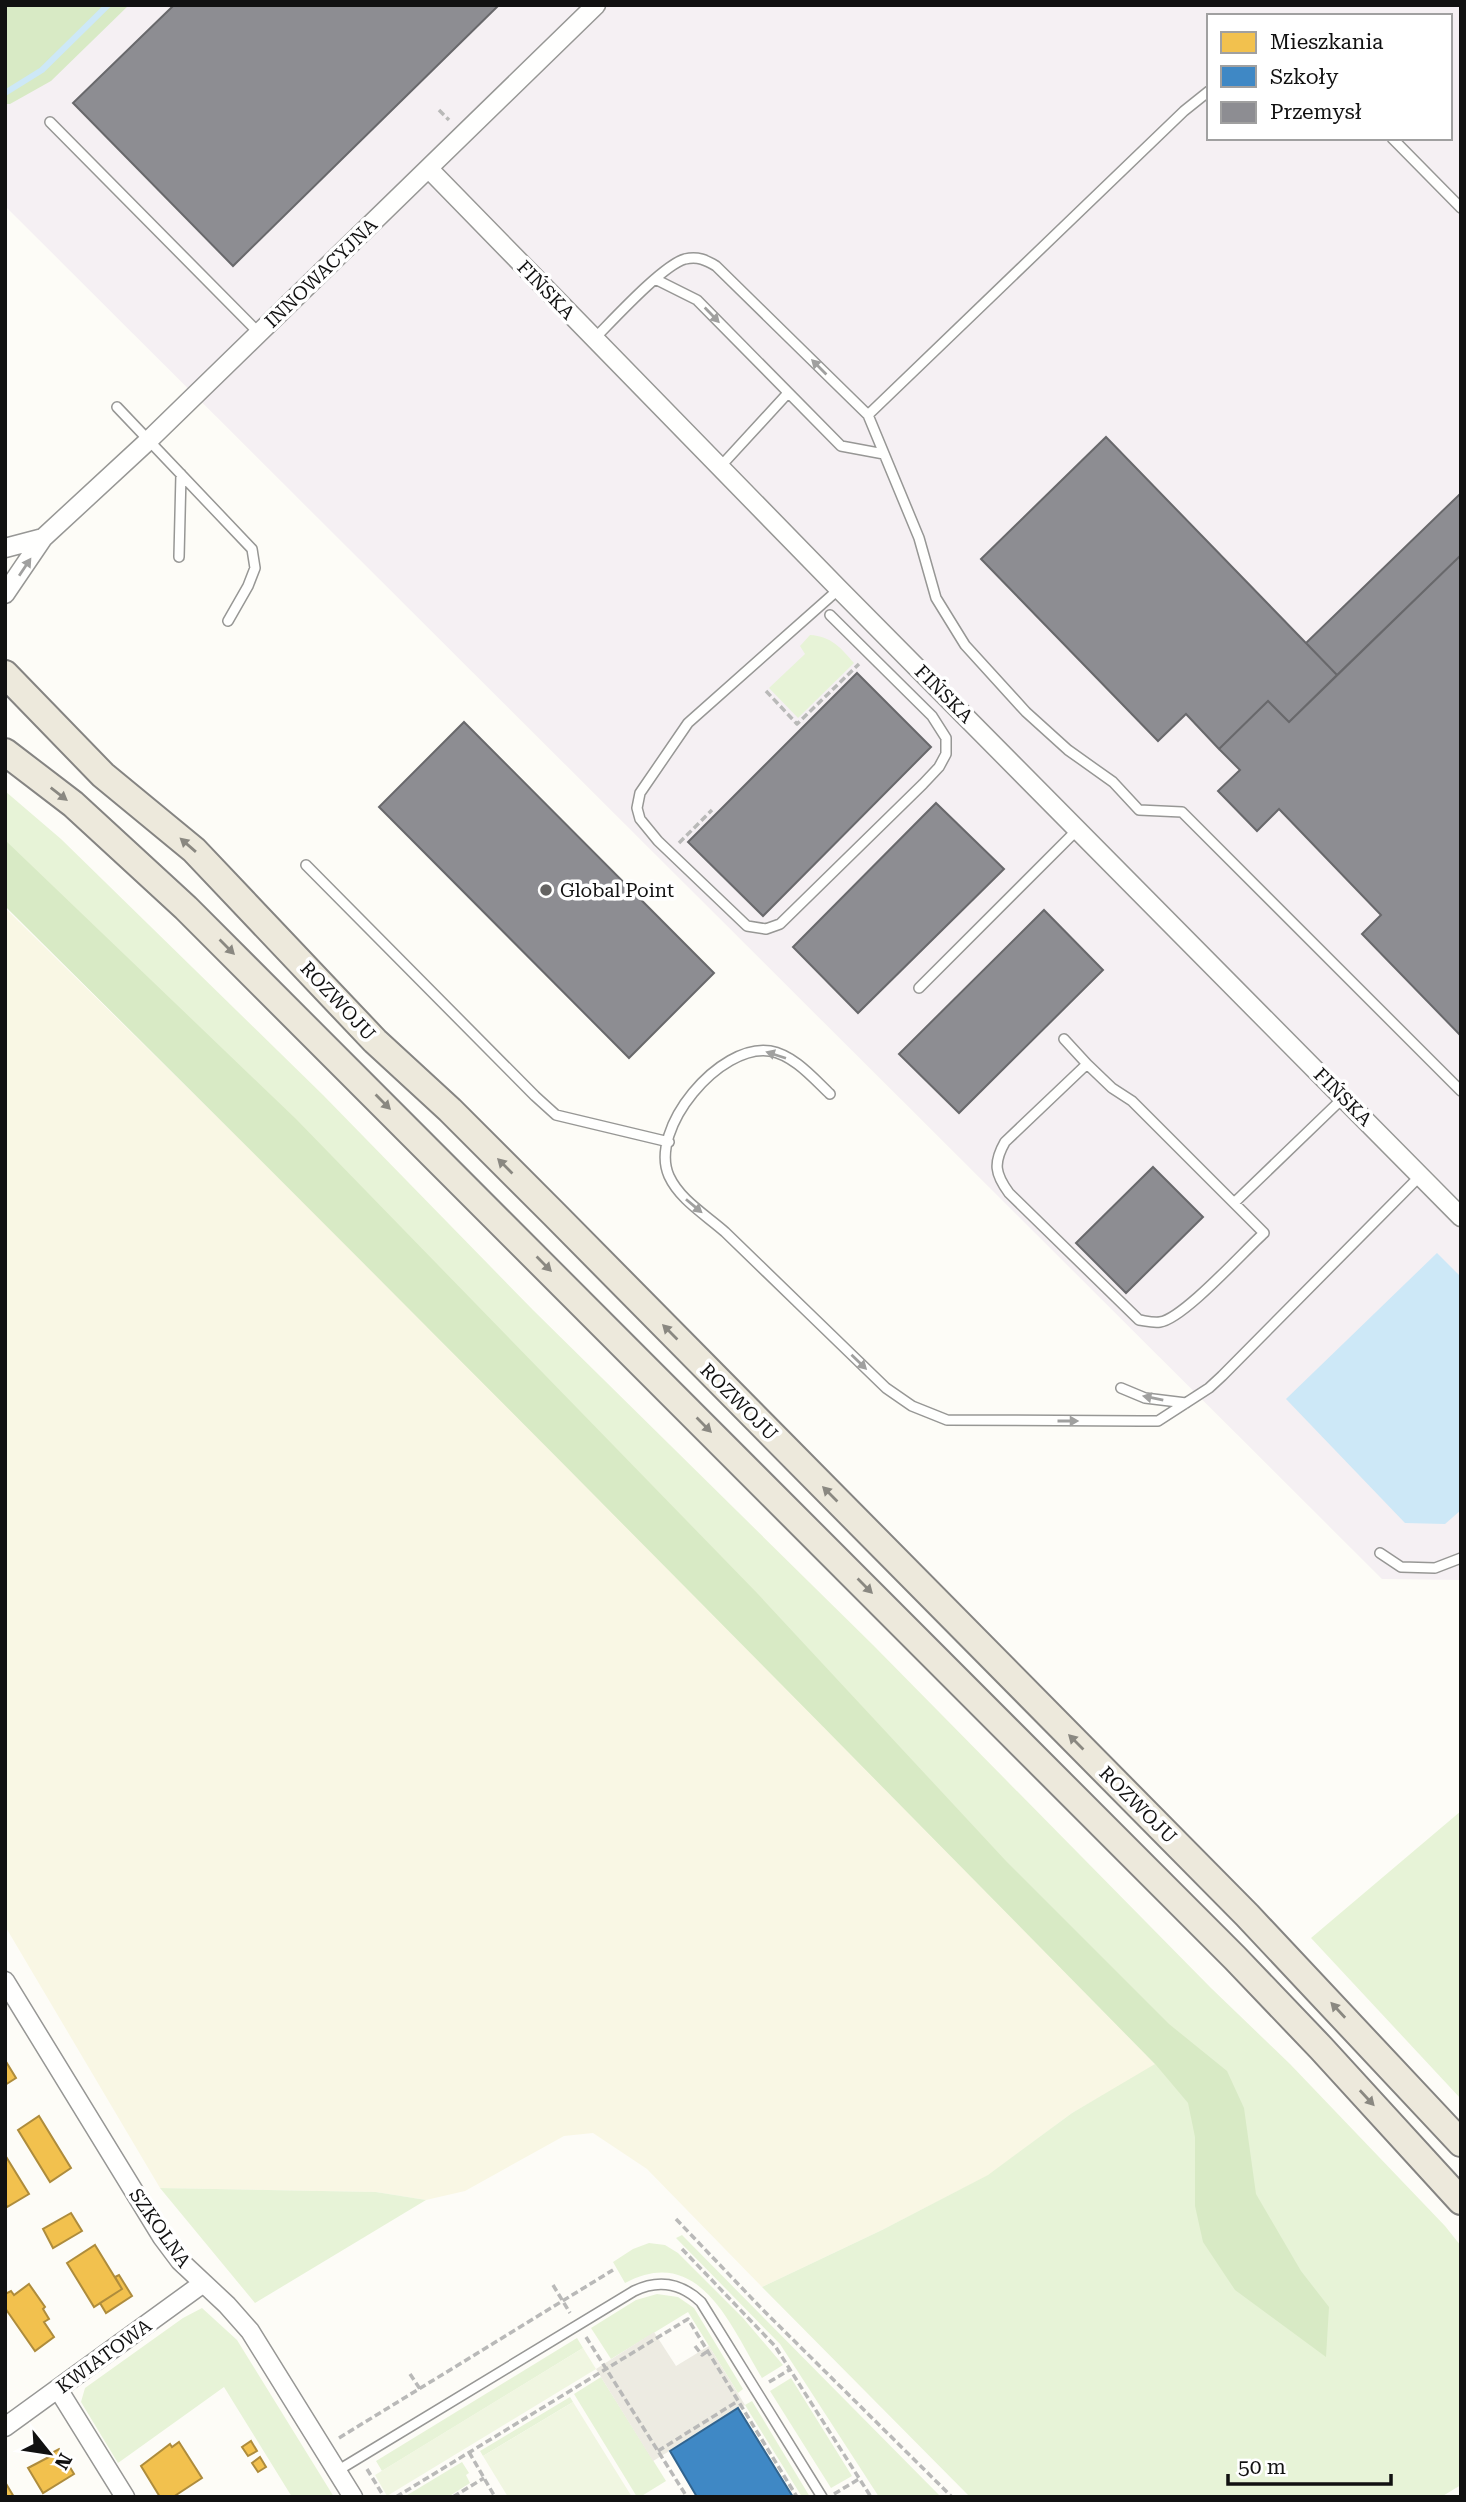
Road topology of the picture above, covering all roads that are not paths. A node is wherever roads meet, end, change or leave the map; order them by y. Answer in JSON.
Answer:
{"nodes":[{"id":1,"x":596,"y":5,"type":"edge"},
{"id":2,"x":1207,"y":93,"type":"edge"},
{"id":3,"x":50,"y":122,"type":"dead end"},
{"id":4,"x":1394,"y":140,"type":"edge"},
{"id":5,"x":429,"y":169,"type":"junction"},
{"id":6,"x":1461,"y":208,"type":"edge"},
{"id":7,"x":655,"y":279,"type":"junction"},
{"id":8,"x":259,"y":333,"type":"junction"},
{"id":9,"x":594,"y":339,"type":"junction"},
{"id":10,"x":788,"y":393,"type":"junction"},
{"id":11,"x":117,"y":407,"type":"dead end"},
{"id":12,"x":868,"y":415,"type":"junction"},
{"id":13,"x":149,"y":440,"type":"junction"},
{"id":14,"x":884,"y":454,"type":"junction"},
{"id":15,"x":720,"y":467,"type":"junction"},
{"id":16,"x":181,"y":474,"type":"junction"},
{"id":17,"x":43,"y":538,"type":"junction"},
{"id":18,"x":5,"y":548,"type":"edge"},
{"id":19,"x":179,"y":557,"type":"dead end"},
{"id":20,"x":839,"y":589,"type":"junction"},
{"id":21,"x":5,"y":594,"type":"edge"},
{"id":22,"x":830,"y":615,"type":"dead end"},
{"id":23,"x":228,"y":621,"type":"dead end"},
{"id":24,"x":5,"y":674,"type":"edge"},
{"id":25,"x":5,"y":752,"type":"edge"},
{"id":26,"x":1078,"y":828,"type":"junction"},
{"id":27,"x":306,"y":865,"type":"dead end"},
{"id":28,"x":919,"y":988,"type":"dead end"},
{"id":29,"x":1063,"y":1039,"type":"dead end"},
{"id":30,"x":1087,"y":1064,"type":"junction"},
{"id":31,"x":1461,"y":1091,"type":"edge"},
{"id":32,"x":830,"y":1094,"type":"dead end"},
{"id":33,"x":1343,"y":1098,"type":"junction"},
{"id":34,"x":669,"y":1142,"type":"junction"},
{"id":35,"x":1420,"y":1176,"type":"junction"},
{"id":36,"x":1234,"y":1203,"type":"junction"},
{"id":37,"x":1461,"y":1217,"type":"edge"},
{"id":38,"x":1121,"y":1388,"type":"dead end"},
{"id":39,"x":1186,"y":1403,"type":"junction"},
{"id":40,"x":1380,"y":1553,"type":"dead end"},
{"id":41,"x":1461,"y":1558,"type":"edge"},
{"id":42,"x":5,"y":1981,"type":"edge"},
{"id":43,"x":1461,"y":2143,"type":"edge"},
{"id":44,"x":1461,"y":2201,"type":"edge"},
{"id":45,"x":202,"y":2284,"type":"junction"},
{"id":46,"x":58,"y":2389,"type":"junction"},
{"id":47,"x":5,"y":2427,"type":"edge"},
{"id":48,"x":337,"y":2471,"type":"junction"},
{"id":49,"x":125,"y":2497,"type":"edge"},
{"id":50,"x":353,"y":2497,"type":"edge"},
{"id":51,"x":822,"y":2497,"type":"edge"}],
"edges":[{"from":1,"to":5,"type":"street","name":"INNOWACYJNA"},
{"from":2,"to":12,"type":"lane"},
{"from":3,"to":8,"type":"lane"},
{"from":4,"to":6,"type":"lane"},
{"from":5,"to":8,"type":"street","name":"INNOWACYJNA"},
{"from":5,"to":9,"type":"street","name":"FIŃSKA"},
{"from":7,"to":9,"type":"lane"},
{"from":7,"to":10,"type":"lane","one_way":true},
{"from":12,"to":7,"type":"lane","one_way":true},
{"from":8,"to":13,"type":"street","name":"INNOWACYJNA"},
{"from":9,"to":15,"type":"street","name":"FIŃSKA"},
{"from":10,"to":14,"type":"lane"},
{"from":10,"to":15,"type":"lane"},
{"from":11,"to":13,"type":"lane"},
{"from":12,"to":14,"type":"lane"},
{"from":13,"to":16,"type":"lane"},
{"from":13,"to":17,"type":"street","name":"INNOWACYJNA"},
{"from":14,"to":31,"type":"lane"},
{"from":15,"to":20,"type":"street","name":"FIŃSKA"},
{"from":16,"to":19,"type":"lane"},
{"from":16,"to":23,"type":"lane"},
{"from":17,"to":18,"type":"street","name":"INNOWACYJNA"},
{"from":21,"to":17,"type":"street","name":"INNOWACYJNA","one_way":true},
{"from":20,"to":22,"type":"lane"},
{"from":20,"to":26,"type":"street","name":"FIŃSKA"},
{"from":43,"to":24,"type":"main road","name":"ROZWOJU","one_way":true},
{"from":25,"to":44,"type":"main road","name":"ROZWOJU","one_way":true},
{"from":26,"to":28,"type":"lane"},
{"from":26,"to":33,"type":"street","name":"FIŃSKA"},
{"from":27,"to":34,"type":"lane"},
{"from":29,"to":30,"type":"lane"},
{"from":30,"to":36,"type":"lane"},
{"from":30,"to":36,"type":"lane"},
{"from":32,"to":34,"type":"lane","one_way":true},
{"from":33,"to":35,"type":"street","name":"FIŃSKA"},
{"from":33,"to":36,"type":"lane"},
{"from":34,"to":39,"type":"lane","one_way":true},
{"from":35,"to":37,"type":"street","name":"FIŃSKA"},
{"from":35,"to":39,"type":"lane"},
{"from":39,"to":38,"type":"lane","one_way":true},
{"from":40,"to":41,"type":"lane"},
{"from":42,"to":45,"type":"street","name":"SZKOLNA"},
{"from":45,"to":46,"type":"street","name":"KWIATOWA"},
{"from":45,"to":48,"type":"street","name":"SZKOLNA"},
{"from":46,"to":47,"type":"street","name":"KWIATOWA"},
{"from":46,"to":49,"type":"street"},
{"from":48,"to":50,"type":"street","name":"SZKOLNA"},
{"from":48,"to":51,"type":"lane"}]}
